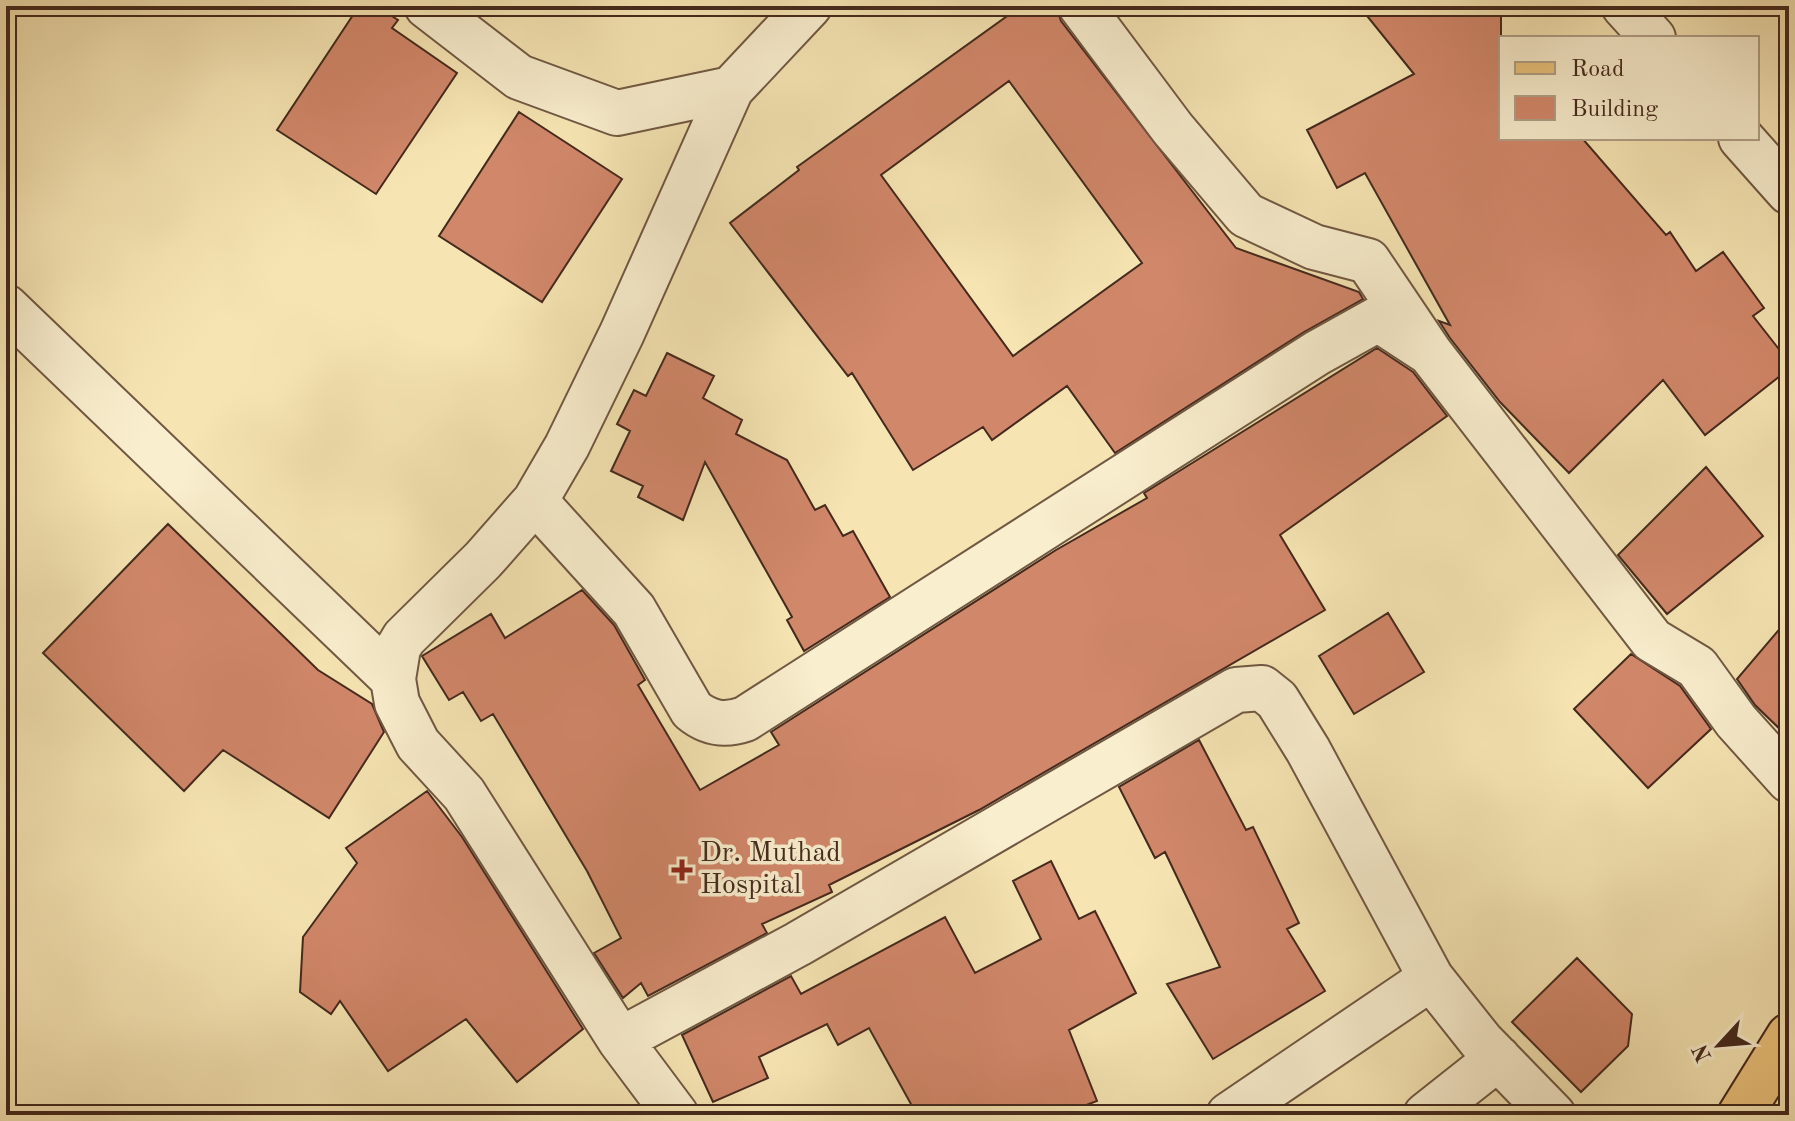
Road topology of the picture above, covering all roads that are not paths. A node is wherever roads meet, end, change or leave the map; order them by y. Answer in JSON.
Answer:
{"nodes":[{"id":1,"x":427,"y":6,"type":"edge"},
{"id":2,"x":809,"y":6,"type":"edge"},
{"id":3,"x":1081,"y":6,"type":"edge"},
{"id":4,"x":731,"y":89,"type":"junction"},
{"id":5,"x":1743,"y":140,"type":"edge"},
{"id":6,"x":1789,"y":192,"type":"edge"},
{"id":7,"x":6,"y":307,"type":"edge"},
{"id":8,"x":1430,"y":353,"type":"junction"},
{"id":9,"x":535,"y":501,"type":"junction"},
{"id":10,"x":393,"y":679,"type":"junction"},
{"id":11,"x":1789,"y":780,"type":"edge"},
{"id":12,"x":1431,"y":978,"type":"junction"},
{"id":13,"x":1789,"y":1036,"type":"edge"},
{"id":14,"x":620,"y":1040,"type":"junction"},
{"id":15,"x":1498,"y":1058,"type":"junction"},
{"id":16,"x":676,"y":1115,"type":"edge"},
{"id":17,"x":1229,"y":1115,"type":"edge"},
{"id":18,"x":1426,"y":1115,"type":"edge"},
{"id":19,"x":1553,"y":1115,"type":"edge"},
{"id":20,"x":1740,"y":1115,"type":"edge"}],
"edges":[{"from":1,"to":4,"type":"street"},
{"from":2,"to":4,"type":"street"},
{"from":3,"to":8,"type":"street"},
{"from":4,"to":9,"type":"street"},
{"from":5,"to":6,"type":"street"},
{"from":7,"to":10,"type":"street"},
{"from":8,"to":9,"type":"street"},
{"from":8,"to":11,"type":"street"},
{"from":9,"to":10,"type":"street"},
{"from":10,"to":14,"type":"street"},
{"from":12,"to":14,"type":"street"},
{"from":12,"to":15,"type":"street"},
{"from":12,"to":17,"type":"street"},
{"from":13,"to":20,"type":"main road"},
{"from":14,"to":16,"type":"street"},
{"from":15,"to":18,"type":"street"},
{"from":15,"to":19,"type":"street"}]}
